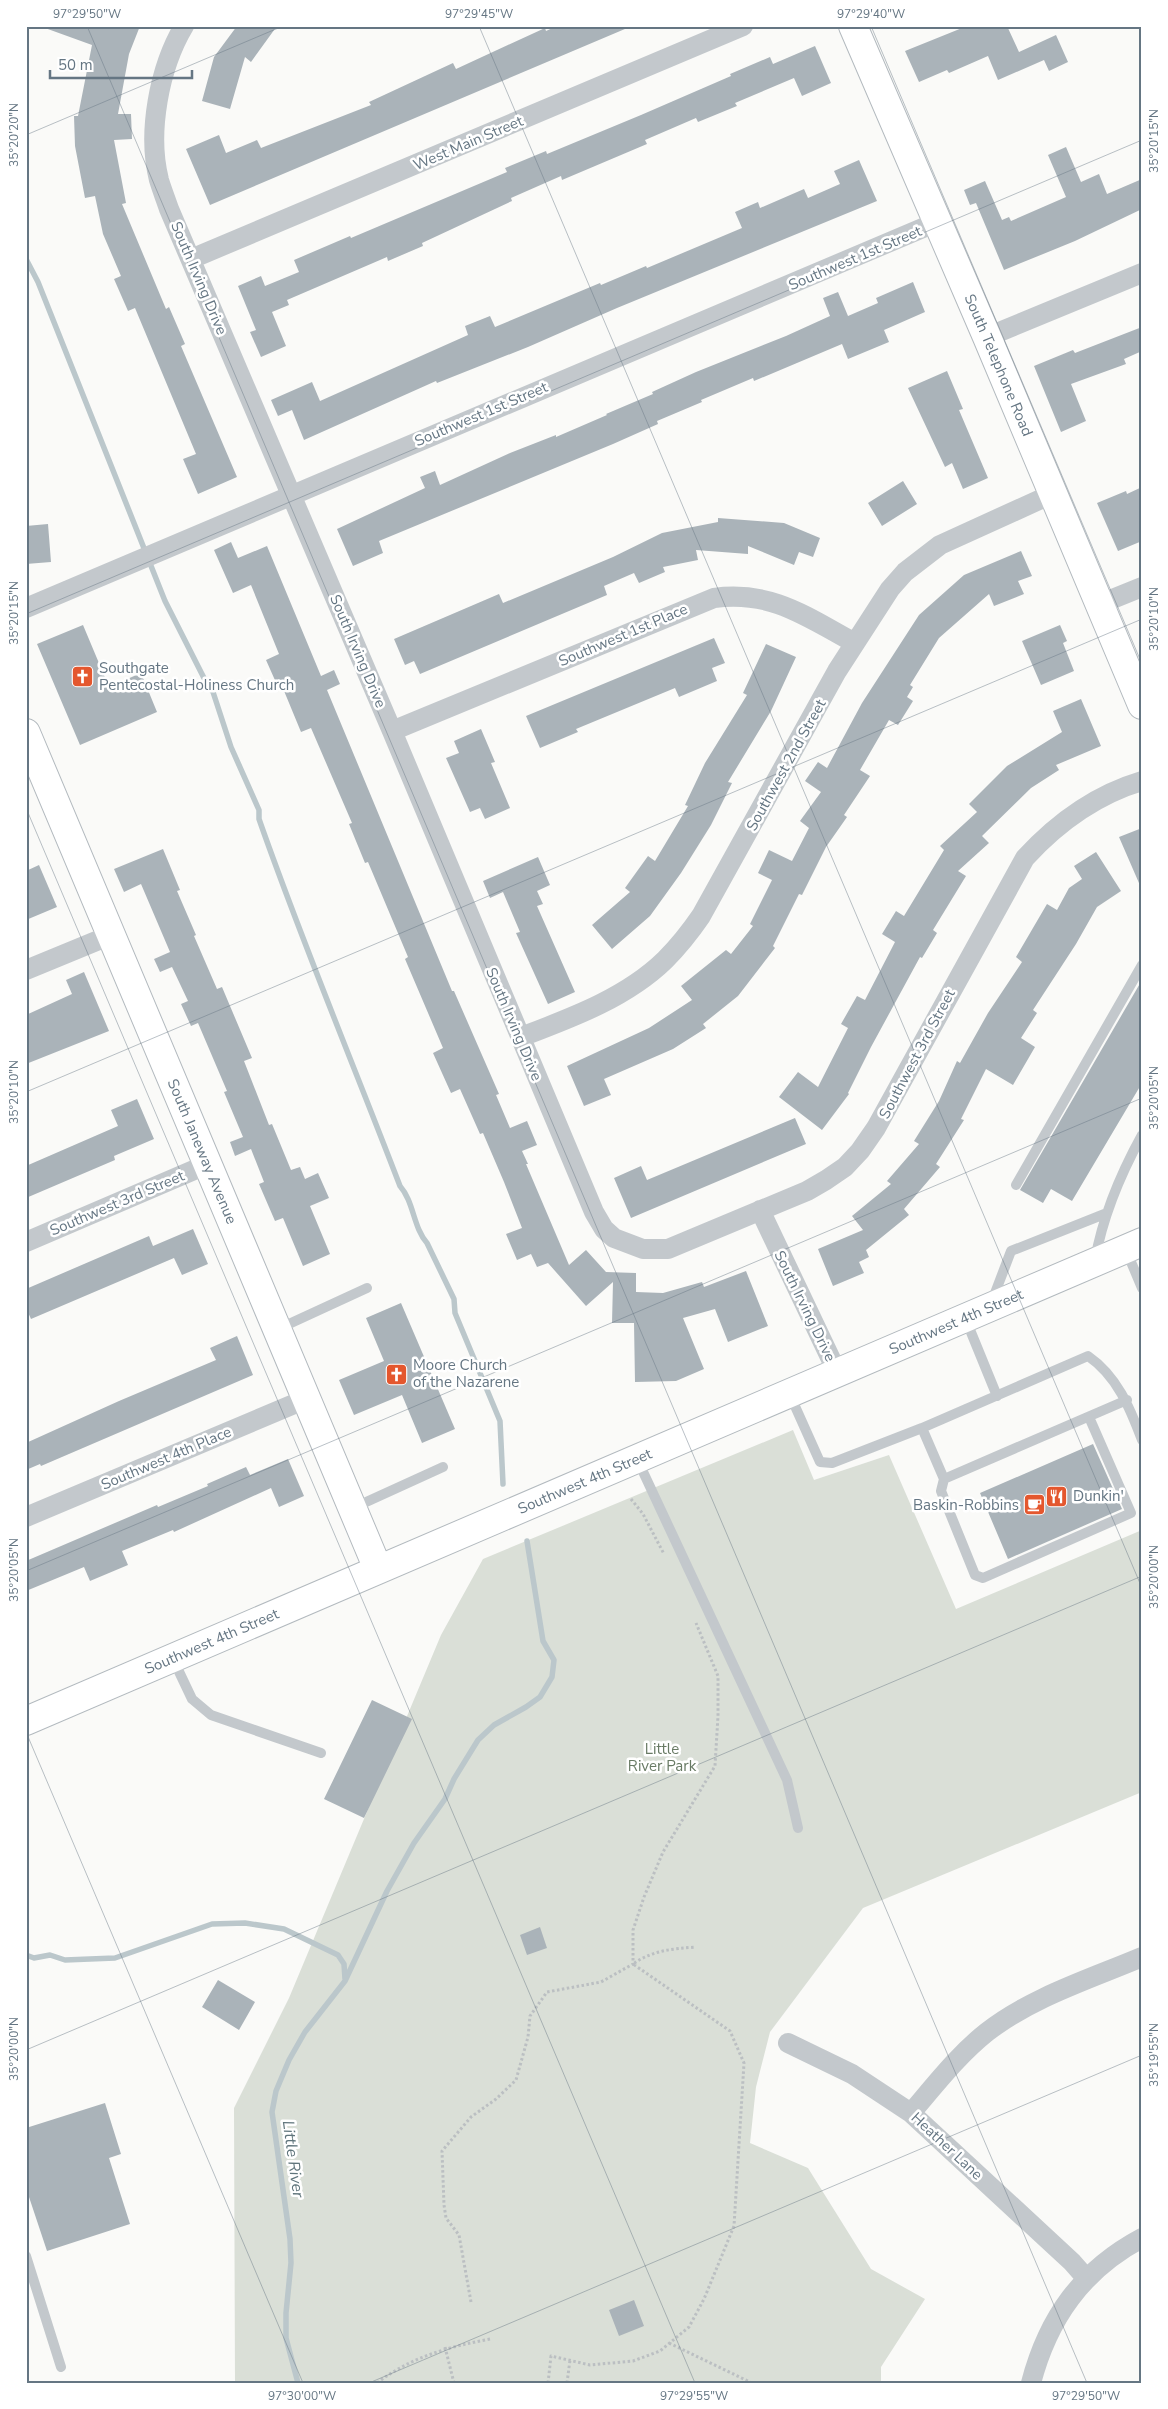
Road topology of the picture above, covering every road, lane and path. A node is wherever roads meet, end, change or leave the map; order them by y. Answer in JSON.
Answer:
{"nodes":[{"id":1,"x":743,"y":26,"type":"edge"},
{"id":2,"x":853,"y":26,"type":"edge"},
{"id":3,"x":182,"y":29,"type":"edge"},
{"id":4,"x":937,"y":222,"type":"junction"},
{"id":5,"x":191,"y":259,"type":"junction"},
{"id":6,"x":1142,"y":273,"type":"edge"},
{"id":7,"x":987,"y":337,"type":"junction"},
{"id":8,"x":1052,"y":494,"type":"junction"},
{"id":9,"x":290,"y":496,"type":"junction"},
{"id":10,"x":1142,"y":587,"type":"edge"},
{"id":11,"x":1100,"y":604,"type":"junction"},
{"id":12,"x":26,"y":608,"type":"edge"},
{"id":13,"x":855,"y":643,"type":"junction"},
{"id":14,"x":1142,"y":705,"type":"edge"},
{"id":15,"x":392,"y":731,"type":"junction"},
{"id":16,"x":26,"y":733,"type":"edge"},
{"id":17,"x":1142,"y":781,"type":"edge"},
{"id":18,"x":112,"y":935,"type":"junction"},
{"id":19,"x":1142,"y":965,"type":"edge"},
{"id":20,"x":26,"y":970,"type":"edge"},
{"id":21,"x":521,"y":1037,"type":"junction"},
{"id":22,"x":1142,"y":1135,"type":"edge"},
{"id":23,"x":208,"y":1164,"type":"junction"},
{"id":24,"x":1016,"y":1185,"type":"dead end"},
{"id":25,"x":760,"y":1210,"type":"junction"},
{"id":26,"x":1106,"y":1213,"type":"junction"},
{"id":27,"x":26,"y":1242,"type":"edge"},
{"id":28,"x":1134,"y":1246,"type":"edge"},
{"id":29,"x":633,"y":1247,"type":"joint"},
{"id":30,"x":1094,"y":1263,"type":"junction"},
{"id":31,"x":367,"y":1288,"type":"dead end"},
{"id":32,"x":1142,"y":1288,"type":"edge"},
{"id":33,"x":977,"y":1314,"type":"junction"},
{"id":34,"x":277,"y":1330,"type":"junction"},
{"id":35,"x":838,"y":1374,"type":"junction"},
{"id":36,"x":790,"y":1394,"type":"junction"},
{"id":37,"x":998,"y":1396,"type":"junction"},
{"id":38,"x":306,"y":1399,"type":"junction"},
{"id":39,"x":1127,"y":1400,"type":"junction"},
{"id":40,"x":1088,"y":1416,"type":"junction"},
{"id":41,"x":922,"y":1428,"type":"junction"},
{"id":42,"x":1142,"y":1440,"type":"edge"},
{"id":43,"x":637,"y":1458,"type":"junction"},
{"id":44,"x":443,"y":1467,"type":"dead end"},
{"id":45,"x":944,"y":1479,"type":"junction"},
{"id":46,"x":631,"y":1500,"type":"dead end"},
{"id":47,"x":352,"y":1508,"type":"junction"},
{"id":48,"x":1142,"y":1510,"type":"edge"},
{"id":49,"x":1131,"y":1513,"type":"junction"},
{"id":50,"x":26,"y":1517,"type":"edge"},
{"id":51,"x":664,"y":1555,"type":"dead end"},
{"id":52,"x":378,"y":1569,"type":"junction"},
{"id":53,"x":692,"y":1614,"type":"dead end"},
{"id":54,"x":172,"y":1658,"type":"junction"},
{"id":55,"x":26,"y":1721,"type":"edge"},
{"id":56,"x":321,"y":1753,"type":"dead end"},
{"id":57,"x":798,"y":1828,"type":"dead end"},
{"id":58,"x":696,"y":1947,"type":"dead end"},
{"id":59,"x":1142,"y":1957,"type":"edge"},
{"id":60,"x":633,"y":1964,"type":"junction"},
{"id":61,"x":788,"y":2043,"type":"dead end"},
{"id":62,"x":911,"y":2113,"type":"junction"},
{"id":63,"x":1142,"y":2238,"type":"edge"},
{"id":64,"x":26,"y":2256,"type":"edge"},
{"id":65,"x":1086,"y":2278,"type":"junction"},
{"id":66,"x":31,"y":2290,"type":"edge"},
{"id":67,"x":471,"y":2302,"type":"dead end"},
{"id":68,"x":490,"y":2339,"type":"dead end"},
{"id":69,"x":669,"y":2343,"type":"junction"},
{"id":70,"x":445,"y":2347,"type":"junction"},
{"id":71,"x":570,"y":2360,"type":"junction"},
{"id":72,"x":61,"y":2367,"type":"dead end"},
{"id":73,"x":377,"y":2383,"type":"edge"},
{"id":74,"x":454,"y":2383,"type":"edge"},
{"id":75,"x":548,"y":2383,"type":"edge"},
{"id":76,"x":567,"y":2383,"type":"edge"},
{"id":77,"x":752,"y":2383,"type":"edge"},
{"id":78,"x":1032,"y":2383,"type":"edge"}],
"edges":[{"from":1,"to":5,"type":"street","name":"West Main Street"},
{"from":2,"to":4,"type":"street","name":"South Telephone Road"},
{"from":3,"to":5,"type":"street","name":"South Irving Drive"},
{"from":4,"to":7,"type":"street","name":"South Telephone Road"},
{"from":4,"to":9,"type":"street","name":"Southwest 1st Street"},
{"from":5,"to":9,"type":"street","name":"South Irving Drive"},
{"from":6,"to":7,"type":"street"},
{"from":7,"to":8,"type":"street","name":"South Telephone Road"},
{"from":8,"to":11,"type":"street","name":"South Telephone Road"},
{"from":8,"to":13,"type":"street","name":"Southwest 2nd Street"},
{"from":9,"to":12,"type":"street","name":"Southwest 1st Street"},
{"from":9,"to":15,"type":"street","name":"South Irving Drive"},
{"from":10,"to":11,"type":"street"},
{"from":11,"to":14,"type":"street","name":"South Telephone Road"},
{"from":13,"to":15,"type":"street","name":"Southwest 1st Place"},
{"from":13,"to":21,"type":"street","name":"Southwest 2nd Street"},
{"from":15,"to":21,"type":"street","name":"South Irving Drive"},
{"from":16,"to":18,"type":"street","name":"South Janeway Avenue"},
{"from":17,"to":25,"type":"street","name":"Southwest 3rd Street"},
{"from":18,"to":20,"type":"street"},
{"from":18,"to":23,"type":"street","name":"South Janeway Avenue"},
{"from":19,"to":24,"type":"lane"},
{"from":21,"to":29,"type":"street","name":"South Irving Drive"},
{"from":22,"to":26,"type":"lane"},
{"from":23,"to":27,"type":"street","name":"Southwest 3rd Street"},
{"from":23,"to":34,"type":"street","name":"South Janeway Avenue"},
{"from":25,"to":29,"type":"street","name":"Southwest 3rd Street"},
{"from":25,"to":35,"type":"street","name":"South Irving Drive"},
{"from":26,"to":30,"type":"lane"},
{"from":26,"to":33,"type":"lane"},
{"from":28,"to":30,"type":"street","name":"Southwest 4th Street"},
{"from":28,"to":32,"type":"lane"},
{"from":30,"to":33,"type":"street","name":"Southwest 4th Street"},
{"from":31,"to":34,"type":"lane"},
{"from":33,"to":35,"type":"street","name":"Southwest 4th Street"},
{"from":33,"to":37,"type":"lane"},
{"from":34,"to":38,"type":"street","name":"South Janeway Avenue"},
{"from":35,"to":36,"type":"street","name":"Southwest 4th Street"},
{"from":36,"to":41,"type":"lane"},
{"from":36,"to":43,"type":"street","name":"Southwest 4th Street"},
{"from":37,"to":39,"type":"lane"},
{"from":37,"to":41,"type":"lane"},
{"from":38,"to":47,"type":"street","name":"South Janeway Avenue"},
{"from":38,"to":50,"type":"street","name":"Southwest 4th Place"},
{"from":39,"to":40,"type":"lane"},
{"from":39,"to":42,"type":"lane"},
{"from":40,"to":45,"type":"lane"},
{"from":40,"to":49,"type":"lane"},
{"from":41,"to":45,"type":"lane"},
{"from":43,"to":52,"type":"street","name":"Southwest 4th Street"},
{"from":43,"to":57,"type":"lane"},
{"from":44,"to":47,"type":"lane"},
{"from":45,"to":49,"type":"lane"},
{"from":46,"to":51,"type":"path"},
{"from":47,"to":52,"type":"street","name":"South Janeway Avenue"},
{"from":48,"to":49,"type":"lane"},
{"from":52,"to":54,"type":"street","name":"Southwest 4th Street"},
{"from":53,"to":60,"type":"path"},
{"from":54,"to":55,"type":"street","name":"Southwest 4th Street"},
{"from":54,"to":56,"type":"lane"},
{"from":58,"to":60,"type":"path"},
{"from":59,"to":62,"type":"street"},
{"from":60,"to":67,"type":"path"},
{"from":60,"to":69,"type":"path"},
{"from":61,"to":62,"type":"street","name":"Heather Lane"},
{"from":62,"to":65,"type":"street","name":"Heather Lane"},
{"from":63,"to":65,"type":"street"},
{"from":64,"to":66,"type":"lane"},
{"from":65,"to":78,"type":"street"},
{"from":66,"to":72,"type":"lane"},
{"from":68,"to":70,"type":"path"},
{"from":69,"to":71,"type":"path"},
{"from":69,"to":77,"type":"path"},
{"from":70,"to":73,"type":"path"},
{"from":70,"to":74,"type":"path"},
{"from":71,"to":75,"type":"path"},
{"from":71,"to":76,"type":"path"}]}
